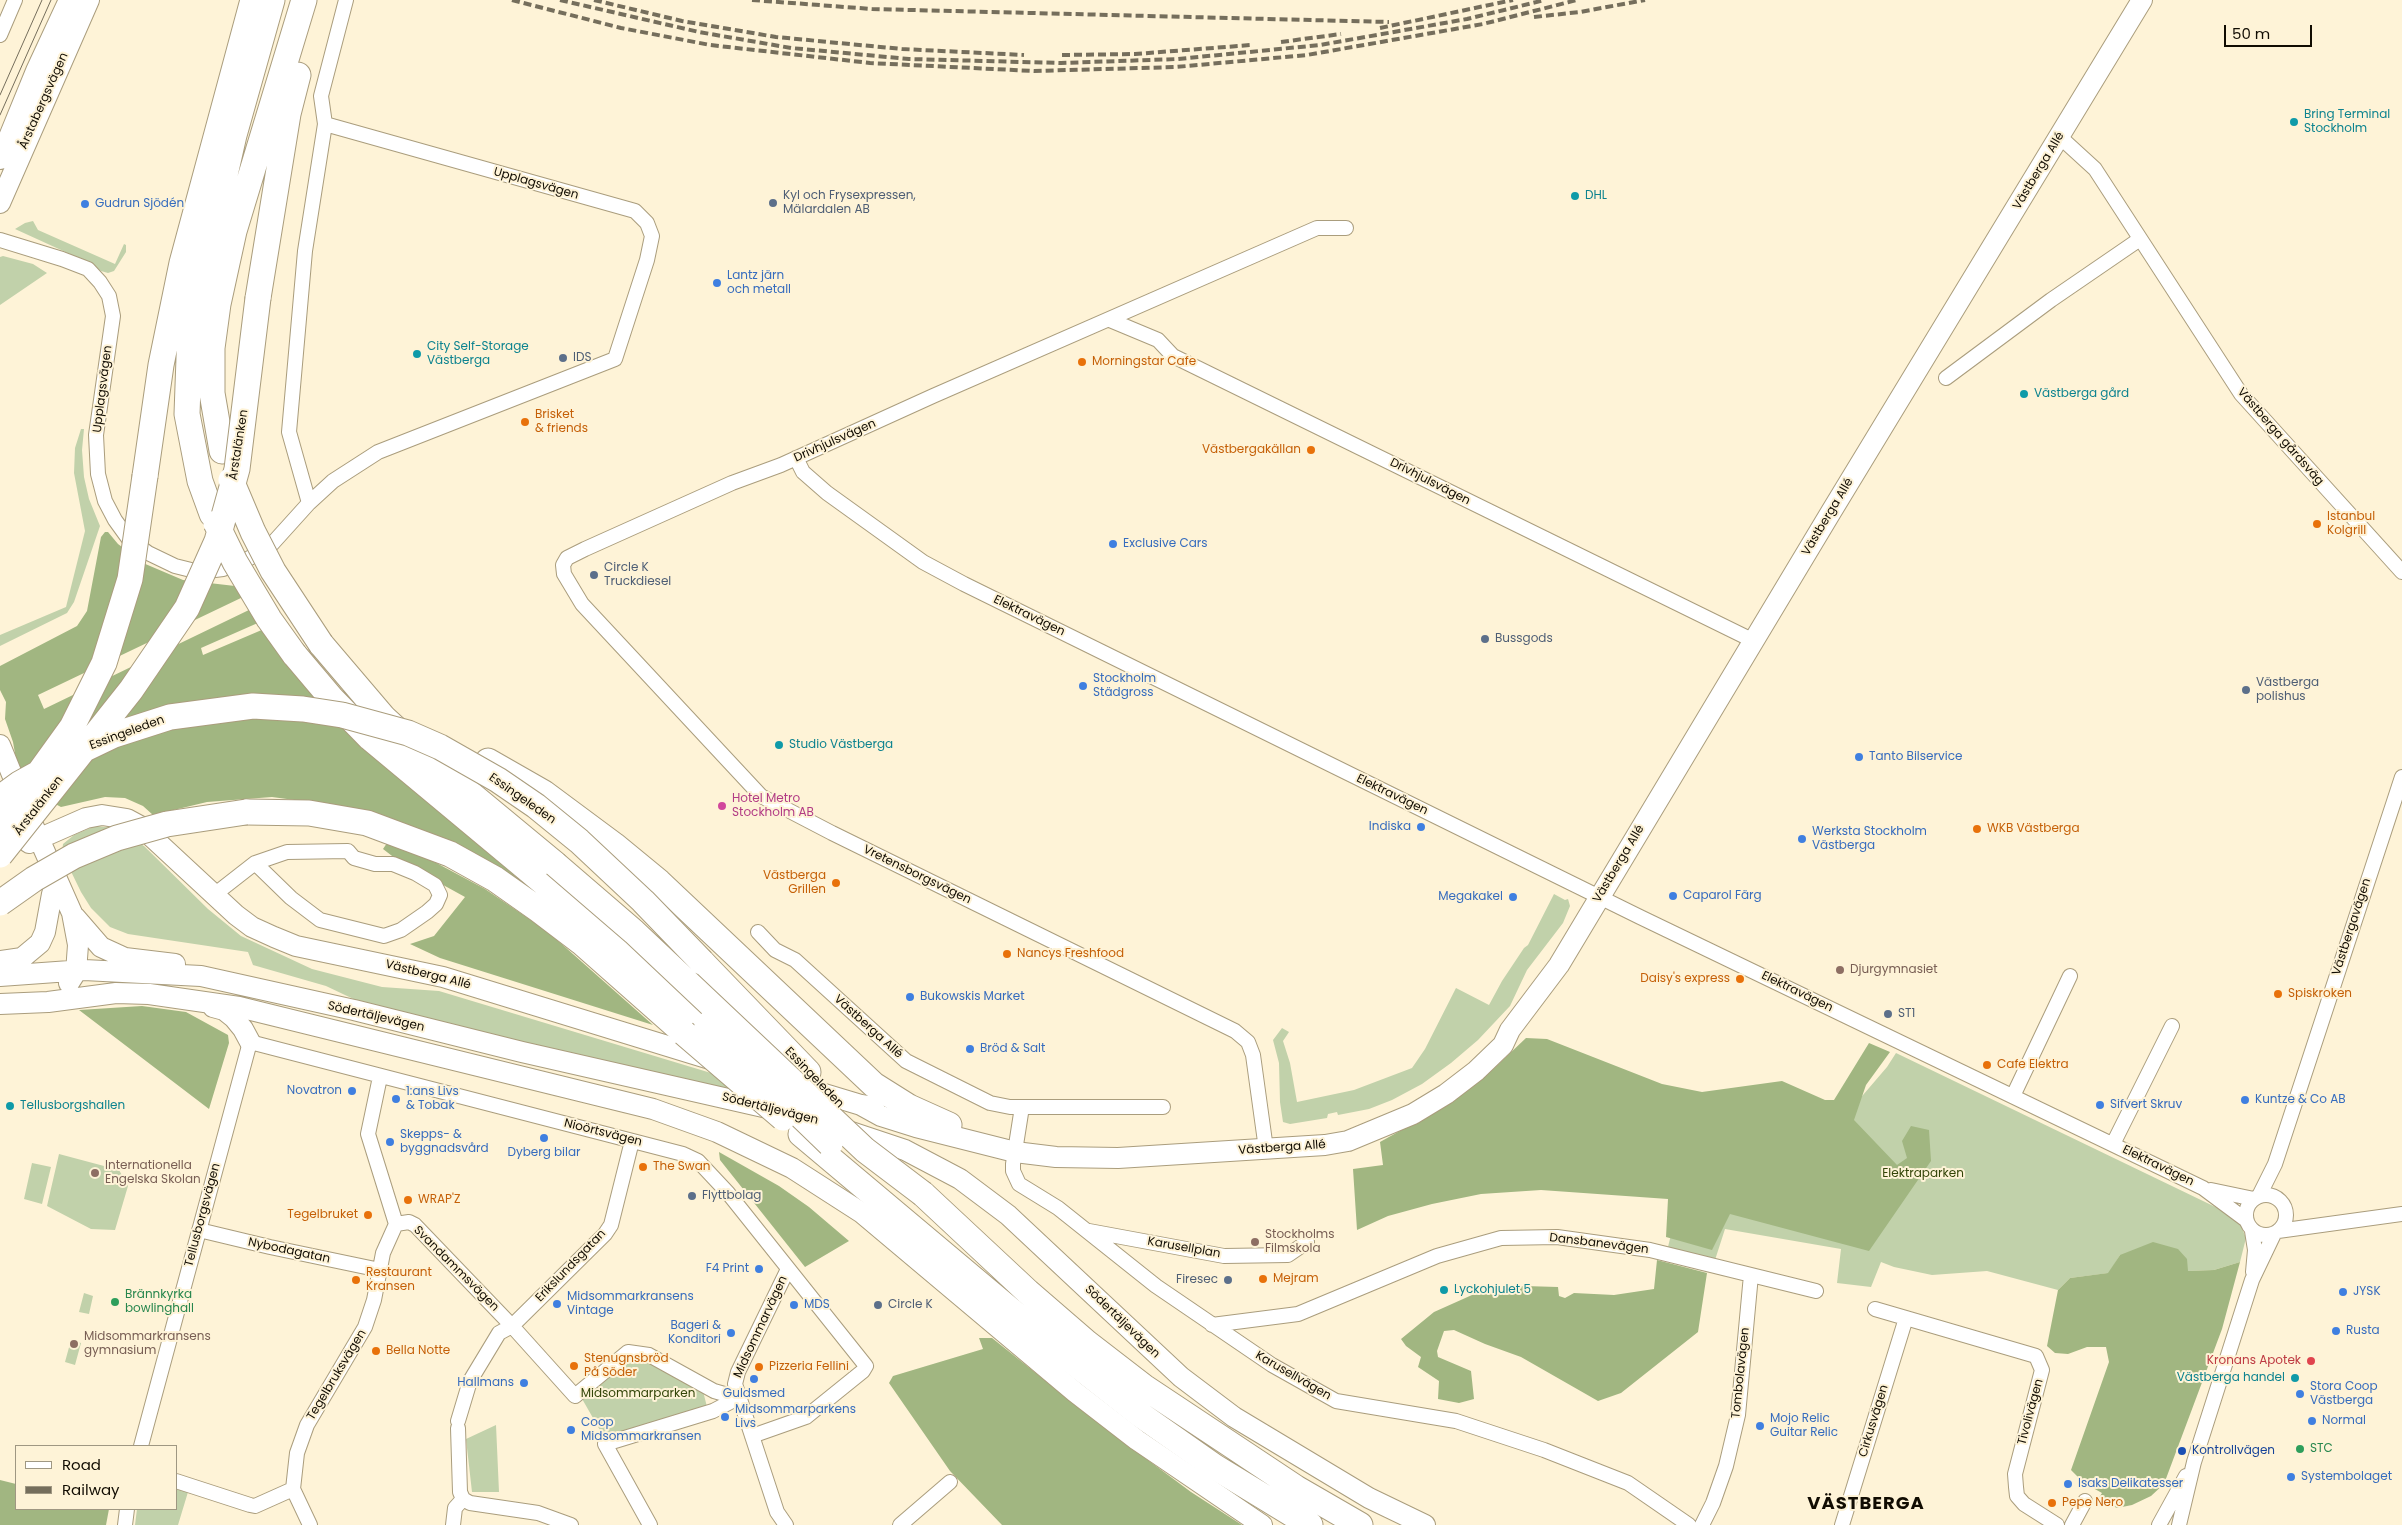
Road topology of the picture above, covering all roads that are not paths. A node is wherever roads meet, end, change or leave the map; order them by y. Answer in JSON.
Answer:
{"nodes":[{"id":1,"x":15,"y":0,"type":"edge"},
{"id":2,"x":69,"y":0,"type":"edge"},
{"id":3,"x":89,"y":0,"type":"edge"},
{"id":4,"x":253,"y":0,"type":"edge"},
{"id":5,"x":272,"y":0,"type":"edge"},
{"id":6,"x":304,"y":0,"type":"edge"},
{"id":7,"x":317,"y":0,"type":"edge"},
{"id":8,"x":346,"y":0,"type":"edge"},
{"id":9,"x":2142,"y":0,"type":"edge"},
{"id":10,"x":0,"y":35,"type":"edge"},
{"id":11,"x":325,"y":124,"type":"junction"},
{"id":12,"x":2060,"y":138,"type":"junction"},
{"id":13,"x":0,"y":160,"type":"edge"},
{"id":14,"x":0,"y":203,"type":"edge"},
{"id":15,"x":1346,"y":228,"type":"dead end"},
{"id":16,"x":2140,"y":239,"type":"junction"},
{"id":17,"x":0,"y":240,"type":"edge"},
{"id":18,"x":1110,"y":320,"type":"junction"},
{"id":19,"x":1946,"y":378,"type":"dead end"},
{"id":20,"x":796,"y":458,"type":"junction"},
{"id":21,"x":309,"y":503,"type":"junction"},
{"id":22,"x":563,"y":565,"type":"joint"},
{"id":23,"x":2402,"y":572,"type":"edge"},
{"id":24,"x":1754,"y":641,"type":"junction"},
{"id":25,"x":0,"y":745,"type":"edge"},
{"id":26,"x":440,"y":747,"type":"junction"},
{"id":27,"x":2402,"y":777,"type":"edge"},
{"id":28,"x":0,"y":789,"type":"edge"},
{"id":29,"x":0,"y":798,"type":"edge"},
{"id":30,"x":0,"y":827,"type":"edge"},
{"id":31,"x":34,"y":841,"type":"junction"},
{"id":32,"x":0,"y":855,"type":"edge"},
{"id":33,"x":255,"y":862,"type":"junction"},
{"id":34,"x":52,"y":894,"type":"junction"},
{"id":35,"x":214,"y":895,"type":"junction"},
{"id":36,"x":1599,"y":896,"type":"junction"},
{"id":37,"x":0,"y":903,"type":"edge"},
{"id":38,"x":72,"y":913,"type":"junction"},
{"id":39,"x":758,"y":932,"type":"dead end"},
{"id":40,"x":0,"y":961,"type":"edge"},
{"id":41,"x":76,"y":972,"type":"junction"},
{"id":42,"x":0,"y":976,"type":"edge"},
{"id":43,"x":201,"y":976,"type":"junction"},
{"id":44,"x":2070,"y":976,"type":"dead end"},
{"id":45,"x":0,"y":989,"type":"edge"},
{"id":46,"x":116,"y":993,"type":"junction"},
{"id":47,"x":180,"y":997,"type":"junction"},
{"id":48,"x":0,"y":1004,"type":"edge"},
{"id":49,"x":2172,"y":1026,"type":"dead end"},
{"id":50,"x":695,"y":1029,"type":"junction"},
{"id":51,"x":250,"y":1042,"type":"junction"},
{"id":52,"x":380,"y":1077,"type":"junction"},
{"id":53,"x":2013,"y":1096,"type":"junction"},
{"id":54,"x":861,"y":1105,"type":"junction"},
{"id":55,"x":1022,"y":1107,"type":"junction"},
{"id":56,"x":1163,"y":1107,"type":"dead end"},
{"id":57,"x":949,"y":1125,"type":"junction"},
{"id":58,"x":632,"y":1141,"type":"junction"},
{"id":59,"x":2113,"y":1144,"type":"junction"},
{"id":60,"x":1266,"y":1145,"type":"junction"},
{"id":61,"x":1017,"y":1146,"type":"junction"},
{"id":62,"x":2275,"y":1164,"type":"junction"},
{"id":63,"x":2203,"y":1188,"type":"junction"},
{"id":64,"x":923,"y":1194,"type":"junction"},
{"id":65,"x":2256,"y":1197,"type":"junction"},
{"id":66,"x":2276,"y":1197,"type":"junction"},
{"id":67,"x":2286,"y":1212,"type":"junction"},
{"id":68,"x":2402,"y":1214,"type":"edge"},
{"id":69,"x":396,"y":1224,"type":"junction"},
{"id":70,"x":2249,"y":1226,"type":"junction"},
{"id":71,"x":2317,"y":1227,"type":"junction"},
{"id":72,"x":199,"y":1230,"type":"junction"},
{"id":73,"x":1088,"y":1231,"type":"junction"},
{"id":74,"x":2276,"y":1233,"type":"junction"},
{"id":75,"x":926,"y":1237,"type":"junction"},
{"id":76,"x":1307,"y":1242,"type":"dead end"},
{"id":77,"x":380,"y":1270,"type":"junction"},
{"id":78,"x":788,"y":1270,"type":"junction"},
{"id":79,"x":1751,"y":1275,"type":"junction"},
{"id":80,"x":2252,"y":1280,"type":"junction"},
{"id":81,"x":1816,"y":1292,"type":"dead end"},
{"id":82,"x":1875,"y":1309,"type":"dead end"},
{"id":83,"x":1906,"y":1318,"type":"junction"},
{"id":84,"x":1212,"y":1325,"type":"junction"},
{"id":85,"x":512,"y":1326,"type":"junction"},
{"id":86,"x":738,"y":1398,"type":"junction"},
{"id":87,"x":752,"y":1436,"type":"junction"},
{"id":88,"x":141,"y":1445,"type":"edge"},
{"id":89,"x":2194,"y":1462,"type":"junction"},
{"id":90,"x":178,"y":1482,"type":"edge"},
{"id":91,"x":950,"y":1482,"type":"dead end"},
{"id":92,"x":294,"y":1489,"type":"junction"},
{"id":93,"x":463,"y":1500,"type":"junction"},
{"id":94,"x":2085,"y":1501,"type":"dead end"},
{"id":95,"x":127,"y":1510,"type":"edge"},
{"id":96,"x":124,"y":1525,"type":"edge"},
{"id":97,"x":310,"y":1525,"type":"edge"},
{"id":98,"x":453,"y":1525,"type":"edge"},
{"id":99,"x":571,"y":1525,"type":"edge"},
{"id":100,"x":650,"y":1525,"type":"edge"},
{"id":101,"x":786,"y":1525,"type":"edge"},
{"id":102,"x":900,"y":1525,"type":"edge"},
{"id":103,"x":1262,"y":1525,"type":"edge"},
{"id":104,"x":1310,"y":1525,"type":"edge"},
{"id":105,"x":1360,"y":1525,"type":"edge"},
{"id":106,"x":1425,"y":1525,"type":"edge"},
{"id":107,"x":1689,"y":1525,"type":"edge"},
{"id":108,"x":1702,"y":1525,"type":"edge"},
{"id":109,"x":1842,"y":1525,"type":"edge"},
{"id":110,"x":2058,"y":1525,"type":"edge"},
{"id":111,"x":2072,"y":1525,"type":"edge"},
{"id":112,"x":2159,"y":1525,"type":"edge"},
{"id":113,"x":2178,"y":1525,"type":"edge"}],
"edges":[{"from":1,"to":10,"type":"street"},
{"from":2,"to":13,"type":"street","name":"Årstabergsvägen"},
{"from":3,"to":14,"type":"street","name":"Årstabergsvägen"},
{"from":4,"to":30,"type":"highway","name":"Årstalänken","bridge":true},
{"from":5,"to":50,"type":"highway","bridge":true},
{"from":6,"to":64,"type":"highway","bridge":true},
{"from":7,"to":32,"type":"highway","name":"Årstalänken","bridge":true},
{"from":8,"to":11,"type":"street"},
{"from":9,"to":12,"type":"street","name":"Västberga Allé"},
{"from":11,"to":21,"type":"street"},
{"from":11,"to":21,"type":"street","name":"Upplagsvägen"},
{"from":12,"to":16,"type":"street","name":"Västberga gårdsväg"},
{"from":12,"to":24,"type":"street","name":"Västberga Allé"},
{"from":15,"to":18,"type":"street","name":"Drivhjulsvägen"},
{"from":16,"to":19,"type":"street"},
{"from":16,"to":23,"type":"street","name":"Västberga gårdsväg"},
{"from":17,"to":21,"type":"street","name":"Upplagsvägen"},
{"from":18,"to":20,"type":"street","name":"Drivhjulsvägen"},
{"from":18,"to":24,"type":"street","name":"Drivhjulsvägen"},
{"from":20,"to":22,"type":"street","name":"Drivhjulsvägen"},
{"from":20,"to":36,"type":"street","name":"Elektravägen"},
{"from":22,"to":60,"type":"street","name":"Vretensborgsvägen"},
{"from":24,"to":36,"type":"street","name":"Västberga Allé"},
{"from":25,"to":31,"type":"street"},
{"from":26,"to":29,"type":"highway","name":"Essingeleden","bridge":true},
{"from":26,"to":57,"type":"highway","bridge":true},
{"from":26,"to":64,"type":"highway","name":"Essingeleden","bridge":true},
{"from":27,"to":62,"type":"street","name":"Västbergavägen"},
{"from":28,"to":31,"type":"street"},
{"from":31,"to":34,"type":"street"},
{"from":31,"to":35,"type":"street","name":"Västberga Allé"},
{"from":31,"to":38,"type":"street"},
{"from":33,"to":33,"type":"street"},
{"from":33,"to":35,"type":"street"},
{"from":34,"to":40,"type":"street"},
{"from":34,"to":41,"type":"street"},
{"from":35,"to":54,"type":"street","name":"Västberga Allé"},
{"from":36,"to":53,"type":"street","name":"Elektravägen"},
{"from":36,"to":60,"type":"street","name":"Västberga Allé"},
{"from":37,"to":50,"type":"highway","bridge":true},
{"from":38,"to":41,"type":"street"},
{"from":38,"to":43,"type":"street"},
{"from":39,"to":55,"type":"street","name":"Västberga Allé"},
{"from":41,"to":42,"type":"street","name":"Södertäljevägen"},
{"from":41,"to":43,"type":"street","name":"Södertäljevägen"},
{"from":41,"to":45,"type":"street"},
{"from":41,"to":46,"type":"street"},
{"from":43,"to":106,"type":"street","name":"Södertäljevägen"},
{"from":44,"to":53,"type":"street"},
{"from":46,"to":47,"type":"street","name":"Södertäljevägen"},
{"from":46,"to":48,"type":"street","name":"Södertäljevägen"},
{"from":47,"to":51,"type":"street"},
{"from":47,"to":103,"type":"street","name":"Södertäljevägen"},
{"from":49,"to":59,"type":"street","name":"Elektravägen"},
{"from":50,"to":75,"type":"highway","bridge":true},
{"from":50,"to":75,"type":"highway","bridge":true},
{"from":51,"to":52,"type":"street","name":"Nioörtsvägen"},
{"from":51,"to":72,"type":"street","name":"Tellusborgsvägen"},
{"from":52,"to":58,"type":"street","name":"Nioörtsvägen"},
{"from":52,"to":69,"type":"street","name":"Svandammsvägen"},
{"from":53,"to":59,"type":"street","name":"Elektravägen"},
{"from":54,"to":57,"type":"street","name":"Västberga Allé"},
{"from":54,"to":61,"type":"street","name":"Västberga Allé"},
{"from":55,"to":56,"type":"street","name":"Västberga Allé"},
{"from":55,"to":61,"type":"street"},
{"from":57,"to":61,"type":"street","name":"Västberga Allé"},
{"from":58,"to":78,"type":"street","name":"Nioörtsvägen"},
{"from":58,"to":85,"type":"street","name":"Erikslundsgatan"},
{"from":59,"to":63,"type":"street","name":"Elektravägen"},
{"from":60,"to":61,"type":"street","name":"Västberga Allé"},
{"from":61,"to":73,"type":"street","name":"Karusellvägen"},
{"from":62,"to":65,"type":"street","name":"Västbergavägen"},
{"from":62,"to":66,"type":"street","name":"Västbergavägen"},
{"from":63,"to":65,"type":"street","name":"Elektravägen"},
{"from":63,"to":70,"type":"street","name":"Elektravägen"},
{"from":64,"to":105,"type":"highway"},
{"from":65,"to":66,"type":"street"},
{"from":65,"to":70,"type":"street"},
{"from":66,"to":67,"type":"street"},
{"from":67,"to":71,"type":"street"},
{"from":67,"to":74,"type":"street"},
{"from":68,"to":71,"type":"street"},
{"from":69,"to":77,"type":"street","name":"Tegelbruksvägen"},
{"from":69,"to":85,"type":"street","name":"Svandammsvägen"},
{"from":70,"to":74,"type":"street"},
{"from":70,"to":80,"type":"street"},
{"from":71,"to":74,"type":"street"},
{"from":72,"to":77,"type":"street","name":"Nybodagatan"},
{"from":72,"to":88,"type":"street","name":"Tellusborgsvägen"},
{"from":73,"to":76,"type":"street","name":"Karusellplan"},
{"from":73,"to":84,"type":"street","name":"Karusellvägen"},
{"from":74,"to":80,"type":"street"},
{"from":75,"to":104,"type":"highway"},
{"from":77,"to":92,"type":"street","name":"Tegelbruksvägen"},
{"from":78,"to":86,"type":"street","name":"Midsommarvägen"},
{"from":78,"to":87,"type":"street","name":"Nioörtsvägen"},
{"from":79,"to":81,"type":"street","name":"Dansbanevägen"},
{"from":79,"to":84,"type":"street","name":"Dansbanevägen"},
{"from":79,"to":108,"type":"street","name":"Tombolavägen"},
{"from":80,"to":89,"type":"street"},
{"from":82,"to":83,"type":"street","name":"Tivolivägen"},
{"from":83,"to":109,"type":"street","name":"Cirkusvägen"},
{"from":83,"to":110,"type":"street","name":"Tivolivägen"},
{"from":84,"to":107,"type":"street","name":"Karusellvägen"},
{"from":85,"to":86,"type":"street","name":"Svandammsvägen"},
{"from":85,"to":93,"type":"street","name":"Erikslundsgatan"},
{"from":86,"to":87,"type":"street","name":"Midsommarvägen"},
{"from":86,"to":100,"type":"street"},
{"from":87,"to":101,"type":"street","name":"Midsommarvägen"},
{"from":89,"to":112,"type":"street"},
{"from":89,"to":113,"type":"street"},
{"from":90,"to":92,"type":"street"},
{"from":91,"to":102,"type":"street"},
{"from":92,"to":97,"type":"street","name":"Tegelbruksvägen"},
{"from":93,"to":98,"type":"street"},
{"from":93,"to":99,"type":"street"},
{"from":94,"to":111,"type":"street"},
{"from":95,"to":96,"type":"street"}]}
